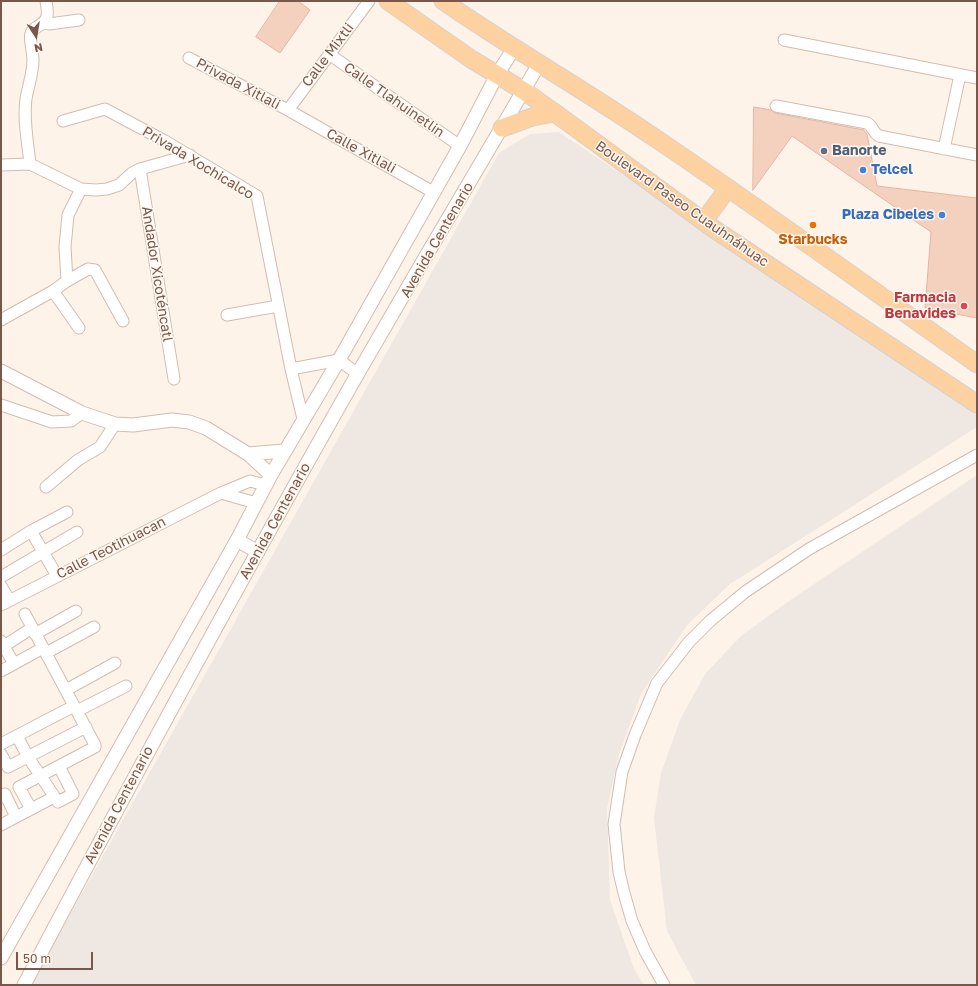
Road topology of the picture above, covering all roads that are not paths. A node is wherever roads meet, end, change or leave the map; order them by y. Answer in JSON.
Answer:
{"nodes":[{"id":1,"x":46,"y":1,"type":"edge"},
{"id":2,"x":369,"y":1,"type":"edge"},
{"id":3,"x":388,"y":1,"type":"edge"},
{"id":4,"x":443,"y":1,"type":"edge"},
{"id":5,"x":79,"y":20,"type":"dead end"},
{"id":6,"x":44,"y":23,"type":"junction"},
{"id":7,"x":784,"y":40,"type":"dead end"},
{"id":8,"x":514,"y":48,"type":"junction"},
{"id":9,"x":329,"y":54,"type":"junction"},
{"id":10,"x":188,"y":58,"type":"dead end"},
{"id":11,"x":539,"y":64,"type":"junction"},
{"id":12,"x":960,"y":74,"type":"junction"},
{"id":13,"x":497,"y":75,"type":"junction"},
{"id":14,"x":977,"y":78,"type":"edge"},
{"id":15,"x":524,"y":91,"type":"junction"},
{"id":16,"x":776,"y":106,"type":"dead end"},
{"id":17,"x":288,"y":110,"type":"junction"},
{"id":18,"x":555,"y":113,"type":"junction"},
{"id":19,"x":63,"y":121,"type":"dead end"},
{"id":20,"x":502,"y":128,"type":"junction"},
{"id":21,"x":460,"y":146,"type":"junction"},
{"id":22,"x":944,"y":149,"type":"junction"},
{"id":23,"x":190,"y":155,"type":"junction"},
{"id":24,"x":977,"y":155,"type":"edge"},
{"id":25,"x":1,"y":164,"type":"edge"},
{"id":26,"x":30,"y":164,"type":"junction"},
{"id":27,"x":140,"y":169,"type":"junction"},
{"id":28,"x":728,"y":188,"type":"junction"},
{"id":29,"x":81,"y":189,"type":"junction"},
{"id":30,"x":434,"y":192,"type":"junction"},
{"id":31,"x":704,"y":221,"type":"junction"},
{"id":32,"x":67,"y":281,"type":"junction"},
{"id":33,"x":54,"y":291,"type":"junction"},
{"id":34,"x":278,"y":306,"type":"junction"},
{"id":35,"x":227,"y":315,"type":"dead end"},
{"id":36,"x":1,"y":320,"type":"edge"},
{"id":37,"x":123,"y":320,"type":"dead end"},
{"id":38,"x":79,"y":328,"type":"dead end"},
{"id":39,"x":339,"y":360,"type":"junction"},
{"id":40,"x":977,"y":364,"type":"edge"},
{"id":41,"x":292,"y":369,"type":"junction"},
{"id":42,"x":1,"y":371,"type":"edge"},
{"id":43,"x":358,"y":374,"type":"junction"},
{"id":44,"x":174,"y":379,"type":"dead end"},
{"id":45,"x":977,"y":404,"type":"edge"},
{"id":46,"x":1,"y":405,"type":"edge"},
{"id":47,"x":82,"y":413,"type":"junction"},
{"id":48,"x":303,"y":419,"type":"junction"},
{"id":49,"x":115,"y":424,"type":"junction"},
{"id":50,"x":284,"y":451,"type":"junction"},
{"id":51,"x":248,"y":454,"type":"junction"},
{"id":52,"x":977,"y":455,"type":"edge"},
{"id":53,"x":268,"y":480,"type":"junction"},
{"id":54,"x":46,"y":487,"type":"dead end"},
{"id":55,"x":221,"y":493,"type":"junction"},
{"id":56,"x":256,"y":503,"type":"junction"},
{"id":57,"x":67,"y":512,"type":"dead end"},
{"id":58,"x":32,"y":531,"type":"junction"},
{"id":59,"x":77,"y":532,"type":"dead end"},
{"id":60,"x":237,"y":540,"type":"junction"},
{"id":61,"x":1,"y":550,"type":"edge"},
{"id":62,"x":44,"y":552,"type":"junction"},
{"id":63,"x":258,"y":552,"type":"junction"},
{"id":64,"x":57,"y":576,"type":"junction"},
{"id":65,"x":1,"y":577,"type":"edge"},
{"id":66,"x":1,"y":586,"type":"edge"},
{"id":67,"x":5,"y":603,"type":"edge"},
{"id":68,"x":76,"y":611,"type":"dead end"},
{"id":69,"x":25,"y":614,"type":"dead end"},
{"id":70,"x":94,"y":627,"type":"dead end"},
{"id":71,"x":34,"y":631,"type":"junction"},
{"id":72,"x":2,"y":645,"type":"edge"},
{"id":73,"x":44,"y":650,"type":"junction"},
{"id":74,"x":115,"y":663,"type":"dead end"},
{"id":75,"x":14,"y":664,"type":"junction"},
{"id":76,"x":1,"y":671,"type":"edge"},
{"id":77,"x":126,"y":686,"type":"dead end"},
{"id":78,"x":66,"y":690,"type":"junction"},
{"id":79,"x":76,"y":709,"type":"junction"},
{"id":80,"x":86,"y":727,"type":"junction"},
{"id":81,"x":17,"y":736,"type":"junction"},
{"id":82,"x":1,"y":744,"type":"edge"},
{"id":83,"x":1,"y":754,"type":"edge"},
{"id":84,"x":28,"y":757,"type":"junction"},
{"id":85,"x":59,"y":766,"type":"junction"},
{"id":86,"x":40,"y":776,"type":"junction"},
{"id":87,"x":1,"y":797,"type":"edge"},
{"id":88,"x":54,"y":797,"type":"junction"},
{"id":89,"x":31,"y":809,"type":"junction"},
{"id":90,"x":16,"y":817,"type":"junction"},
{"id":91,"x":1,"y":825,"type":"edge"},
{"id":92,"x":1,"y":958,"type":"edge"},
{"id":93,"x":24,"y":985,"type":"edge"},
{"id":94,"x":664,"y":985,"type":"edge"}],
"edges":[{"from":1,"to":6,"type":"street"},
{"from":2,"to":9,"type":"street","name":"Calle Mixtli"},
{"from":3,"to":13,"type":"main road","name":"Boulevard Paseo Cuauhnáhuac"},
{"from":4,"to":8,"type":"main road"},
{"from":5,"to":6,"type":"street"},
{"from":6,"to":26,"type":"street"},
{"from":7,"to":12,"type":"street"},
{"from":8,"to":11,"type":"main road"},
{"from":8,"to":13,"type":"street","name":"Avenida Centenario"},
{"from":9,"to":17,"type":"street","name":"Calle Mixtli"},
{"from":9,"to":21,"type":"street","name":"Calle Tlahuinetlin"},
{"from":10,"to":17,"type":"street","name":"Privada Xitlali"},
{"from":11,"to":15,"type":"street","name":"Avenida Centenario"},
{"from":11,"to":28,"type":"main road"},
{"from":12,"to":14,"type":"street"},
{"from":12,"to":22,"type":"street"},
{"from":13,"to":15,"type":"main road","name":"Boulevard Paseo Cuauhnáhuac"},
{"from":13,"to":21,"type":"street","name":"Avenida Centenario"},
{"from":15,"to":18,"type":"main road","name":"Boulevard Paseo Cuauhnáhuac"},
{"from":15,"to":20,"type":"street","name":"Avenida Centenario"},
{"from":16,"to":22,"type":"street"},
{"from":17,"to":30,"type":"street","name":"Calle Xitlali"},
{"from":18,"to":20,"type":"main road"},
{"from":18,"to":31,"type":"main road","name":"Boulevard Paseo Cuauhnáhuac"},
{"from":19,"to":23,"type":"street","name":"Privada Xochicalco"},
{"from":20,"to":43,"type":"street","name":"Avenida Centenario"},
{"from":21,"to":30,"type":"street","name":"Avenida Centenario"},
{"from":22,"to":24,"type":"street"},
{"from":23,"to":27,"type":"street"},
{"from":23,"to":34,"type":"street","name":"Privada Xochicalco"},
{"from":25,"to":26,"type":"street"},
{"from":26,"to":29,"type":"street"},
{"from":27,"to":29,"type":"street"},
{"from":27,"to":44,"type":"street","name":"Andador Xicoténcatl"},
{"from":28,"to":31,"type":"main road"},
{"from":28,"to":40,"type":"main road"},
{"from":29,"to":32,"type":"street"},
{"from":30,"to":39,"type":"street","name":"Avenida Centenario"},
{"from":31,"to":45,"type":"main road","name":"Boulevard Paseo Cuauhnáhuac"},
{"from":32,"to":33,"type":"street"},
{"from":32,"to":37,"type":"street"},
{"from":33,"to":36,"type":"street"},
{"from":33,"to":38,"type":"street"},
{"from":34,"to":35,"type":"street"},
{"from":34,"to":41,"type":"street","name":"Privada Xochicalco"},
{"from":39,"to":41,"type":"street"},
{"from":39,"to":43,"type":"street"},
{"from":39,"to":48,"type":"street","name":"Avenida Centenario"},
{"from":41,"to":48,"type":"street","name":"Privada Xochicalco"},
{"from":42,"to":47,"type":"street"},
{"from":43,"to":63,"type":"street","name":"Avenida Centenario"},
{"from":46,"to":47,"type":"street"},
{"from":47,"to":49,"type":"street"},
{"from":48,"to":50,"type":"street","name":"Avenida Centenario"},
{"from":49,"to":51,"type":"street"},
{"from":49,"to":54,"type":"street"},
{"from":50,"to":51,"type":"street"},
{"from":50,"to":53,"type":"street","name":"Avenida Centenario"},
{"from":51,"to":53,"type":"street"},
{"from":52,"to":94,"type":"street"},
{"from":53,"to":55,"type":"street","name":"Calle Teotihuacan"},
{"from":53,"to":56,"type":"street","name":"Avenida Centenario"},
{"from":55,"to":56,"type":"street"},
{"from":55,"to":64,"type":"street","name":"Calle Teotihuacan"},
{"from":56,"to":60,"type":"street","name":"Avenida Centenario"},
{"from":57,"to":58,"type":"street"},
{"from":58,"to":61,"type":"street"},
{"from":58,"to":62,"type":"street"},
{"from":59,"to":62,"type":"street"},
{"from":60,"to":63,"type":"street"},
{"from":60,"to":92,"type":"street","name":"Avenida Centenario"},
{"from":62,"to":64,"type":"street"},
{"from":62,"to":65,"type":"street"},
{"from":63,"to":93,"type":"street","name":"Avenida Centenario"},
{"from":64,"to":67,"type":"street","name":"Calle Teotihuacan"},
{"from":66,"to":67,"type":"street"},
{"from":68,"to":71,"type":"street"},
{"from":69,"to":71,"type":"street"},
{"from":70,"to":73,"type":"street"},
{"from":71,"to":72,"type":"street"},
{"from":71,"to":73,"type":"street"},
{"from":72,"to":75,"type":"street"},
{"from":73,"to":75,"type":"street"},
{"from":73,"to":78,"type":"street"},
{"from":74,"to":78,"type":"street"},
{"from":75,"to":76,"type":"street"},
{"from":77,"to":79,"type":"street"},
{"from":78,"to":79,"type":"street"},
{"from":79,"to":80,"type":"street"},
{"from":79,"to":81,"type":"street"},
{"from":80,"to":84,"type":"street"},
{"from":80,"to":85,"type":"street"},
{"from":81,"to":82,"type":"street"},
{"from":81,"to":84,"type":"street"},
{"from":83,"to":84,"type":"street"},
{"from":84,"to":86,"type":"street"},
{"from":85,"to":86,"type":"street"},
{"from":85,"to":88,"type":"street"},
{"from":86,"to":88,"type":"street"},
{"from":86,"to":89,"type":"street"},
{"from":87,"to":90,"type":"street"},
{"from":88,"to":89,"type":"street"},
{"from":89,"to":90,"type":"street"},
{"from":90,"to":91,"type":"street"}]}
